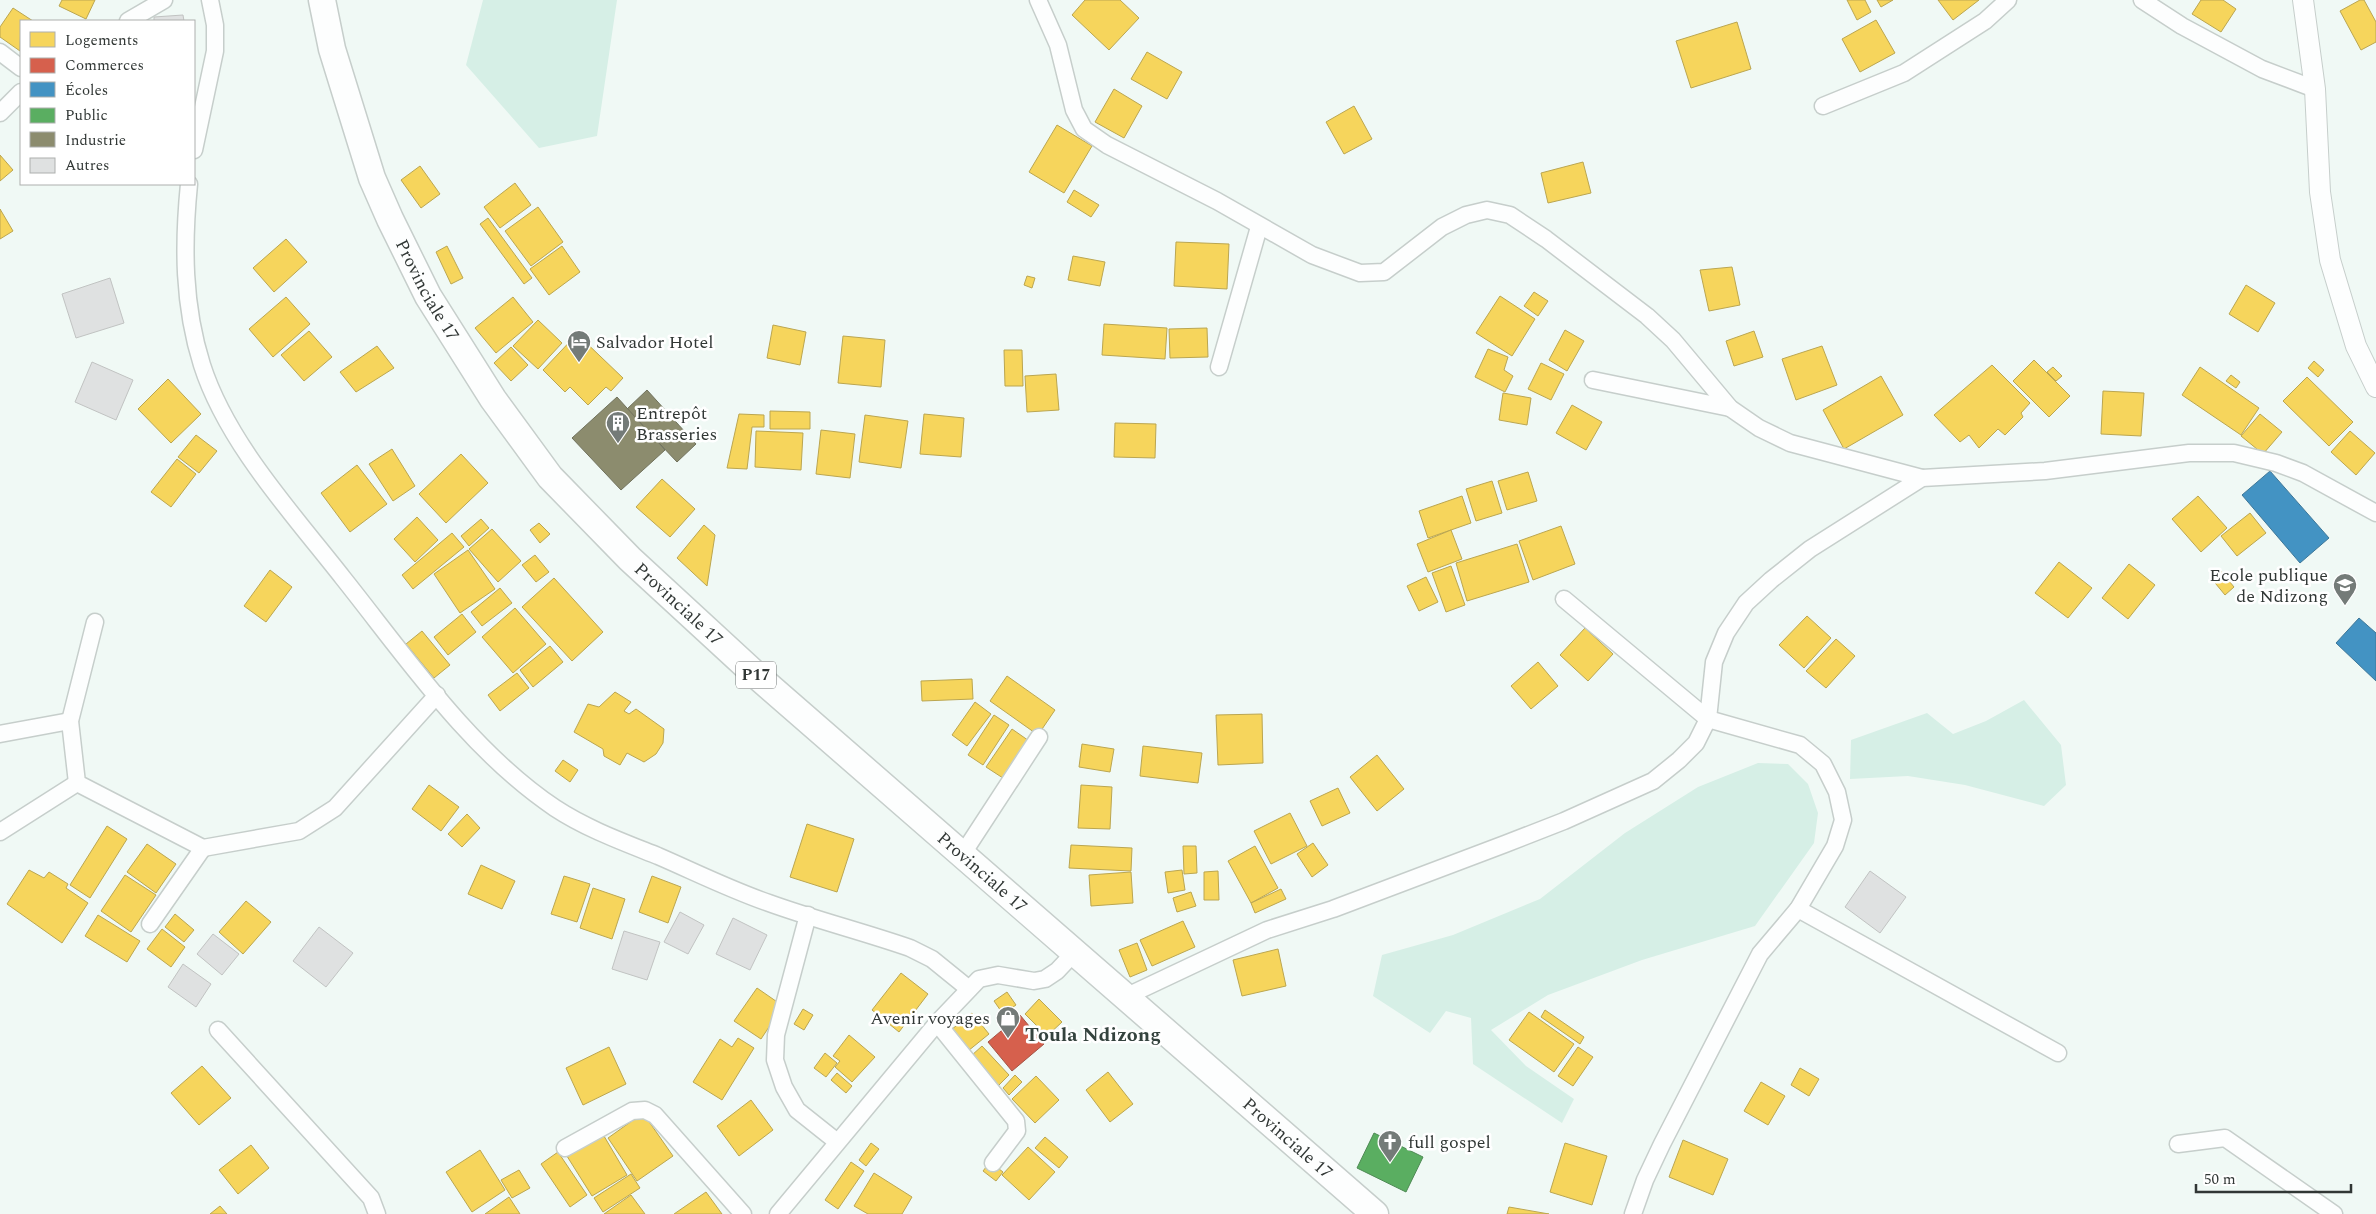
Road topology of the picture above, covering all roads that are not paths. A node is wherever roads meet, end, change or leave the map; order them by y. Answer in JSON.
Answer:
{"nodes":[{"id":1,"x":164,"y":0,"type":"edge"},
{"id":2,"x":210,"y":0,"type":"edge"},
{"id":3,"x":322,"y":0,"type":"edge"},
{"id":4,"x":2008,"y":0,"type":"edge"},
{"id":5,"x":2142,"y":0,"type":"edge"},
{"id":6,"x":2303,"y":0,"type":"edge"},
{"id":7,"x":1045,"y":4,"type":"edge"},
{"id":8,"x":130,"y":20,"type":"edge"},
{"id":9,"x":0,"y":52,"type":"edge"},
{"id":10,"x":20,"y":67,"type":"edge"},
{"id":11,"x":2315,"y":89,"type":"junction"},
{"id":12,"x":20,"y":93,"type":"edge"},
{"id":13,"x":1823,"y":106,"type":"dead end"},
{"id":14,"x":0,"y":113,"type":"edge"},
{"id":15,"x":195,"y":145,"type":"edge"},
{"id":16,"x":189,"y":185,"type":"edge"},
{"id":17,"x":1259,"y":227,"type":"junction"},
{"id":18,"x":1219,"y":367,"type":"dead end"},
{"id":19,"x":1594,"y":380,"type":"dead end"},
{"id":20,"x":2376,"y":387,"type":"edge"},
{"id":21,"x":1730,"y":408,"type":"junction"},
{"id":22,"x":1922,"y":478,"type":"junction"},
{"id":23,"x":2376,"y":513,"type":"edge"},
{"id":24,"x":1564,"y":599,"type":"dead end"},
{"id":25,"x":95,"y":622,"type":"dead end"},
{"id":26,"x":437,"y":695,"type":"junction"},
{"id":27,"x":1708,"y":719,"type":"junction"},
{"id":28,"x":70,"y":721,"type":"junction"},
{"id":29,"x":0,"y":734,"type":"edge"},
{"id":30,"x":1039,"y":737,"type":"dead end"},
{"id":31,"x":77,"y":783,"type":"junction"},
{"id":32,"x":0,"y":832,"type":"edge"},
{"id":33,"x":203,"y":848,"type":"junction"},
{"id":34,"x":962,"y":855,"type":"junction"},
{"id":35,"x":1798,"y":909,"type":"junction"},
{"id":36,"x":808,"y":915,"type":"junction"},
{"id":37,"x":150,"y":924,"type":"dead end"},
{"id":38,"x":1074,"y":953,"type":"junction"},
{"id":39,"x":969,"y":989,"type":"junction"},
{"id":40,"x":1125,"y":997,"type":"junction"},
{"id":41,"x":937,"y":1023,"type":"junction"},
{"id":42,"x":218,"y":1030,"type":"dead end"},
{"id":43,"x":2058,"y":1054,"type":"dead end"},
{"id":44,"x":836,"y":1142,"type":"junction"},
{"id":45,"x":2178,"y":1144,"type":"dead end"},
{"id":46,"x":565,"y":1148,"type":"dead end"},
{"id":47,"x":992,"y":1164,"type":"dead end"},
{"id":48,"x":377,"y":1214,"type":"edge"},
{"id":49,"x":743,"y":1214,"type":"edge"},
{"id":50,"x":778,"y":1214,"type":"edge"},
{"id":51,"x":1375,"y":1214,"type":"edge"},
{"id":52,"x":1633,"y":1214,"type":"edge"},
{"id":53,"x":2334,"y":1214,"type":"edge"}],
"edges":[{"from":1,"to":8,"type":"street"},
{"from":2,"to":15,"type":"street"},
{"from":3,"to":34,"type":"main road","name":"Provinciale 17","number":"P17"},
{"from":4,"to":13,"type":"street"},
{"from":5,"to":11,"type":"street"},
{"from":6,"to":11,"type":"street"},
{"from":7,"to":17,"type":"street"},
{"from":9,"to":10,"type":"street"},
{"from":11,"to":20,"type":"street"},
{"from":12,"to":14,"type":"street"},
{"from":16,"to":26,"type":"street"},
{"from":17,"to":18,"type":"street"},
{"from":17,"to":21,"type":"street"},
{"from":19,"to":21,"type":"street"},
{"from":21,"to":22,"type":"street"},
{"from":22,"to":23,"type":"street"},
{"from":22,"to":27,"type":"street"},
{"from":24,"to":27,"type":"street"},
{"from":25,"to":28,"type":"street"},
{"from":26,"to":33,"type":"street"},
{"from":26,"to":36,"type":"street"},
{"from":27,"to":35,"type":"street"},
{"from":27,"to":40,"type":"street"},
{"from":28,"to":29,"type":"street"},
{"from":28,"to":31,"type":"street"},
{"from":30,"to":34,"type":"street"},
{"from":31,"to":32,"type":"street"},
{"from":31,"to":33,"type":"street"},
{"from":33,"to":37,"type":"street"},
{"from":34,"to":38,"type":"main road","name":"Provinciale 17","number":"P17"},
{"from":35,"to":43,"type":"street"},
{"from":35,"to":52,"type":"street"},
{"from":36,"to":39,"type":"street"},
{"from":36,"to":44,"type":"street"},
{"from":38,"to":39,"type":"street"},
{"from":38,"to":40,"type":"main road","name":"Provinciale 17","number":"P17"},
{"from":39,"to":41,"type":"street"},
{"from":40,"to":51,"type":"main road","name":"Provinciale 17","number":"P17"},
{"from":41,"to":44,"type":"street"},
{"from":41,"to":47,"type":"street"},
{"from":42,"to":48,"type":"street"},
{"from":44,"to":50,"type":"street"},
{"from":45,"to":53,"type":"street"},
{"from":46,"to":49,"type":"street"}]}
